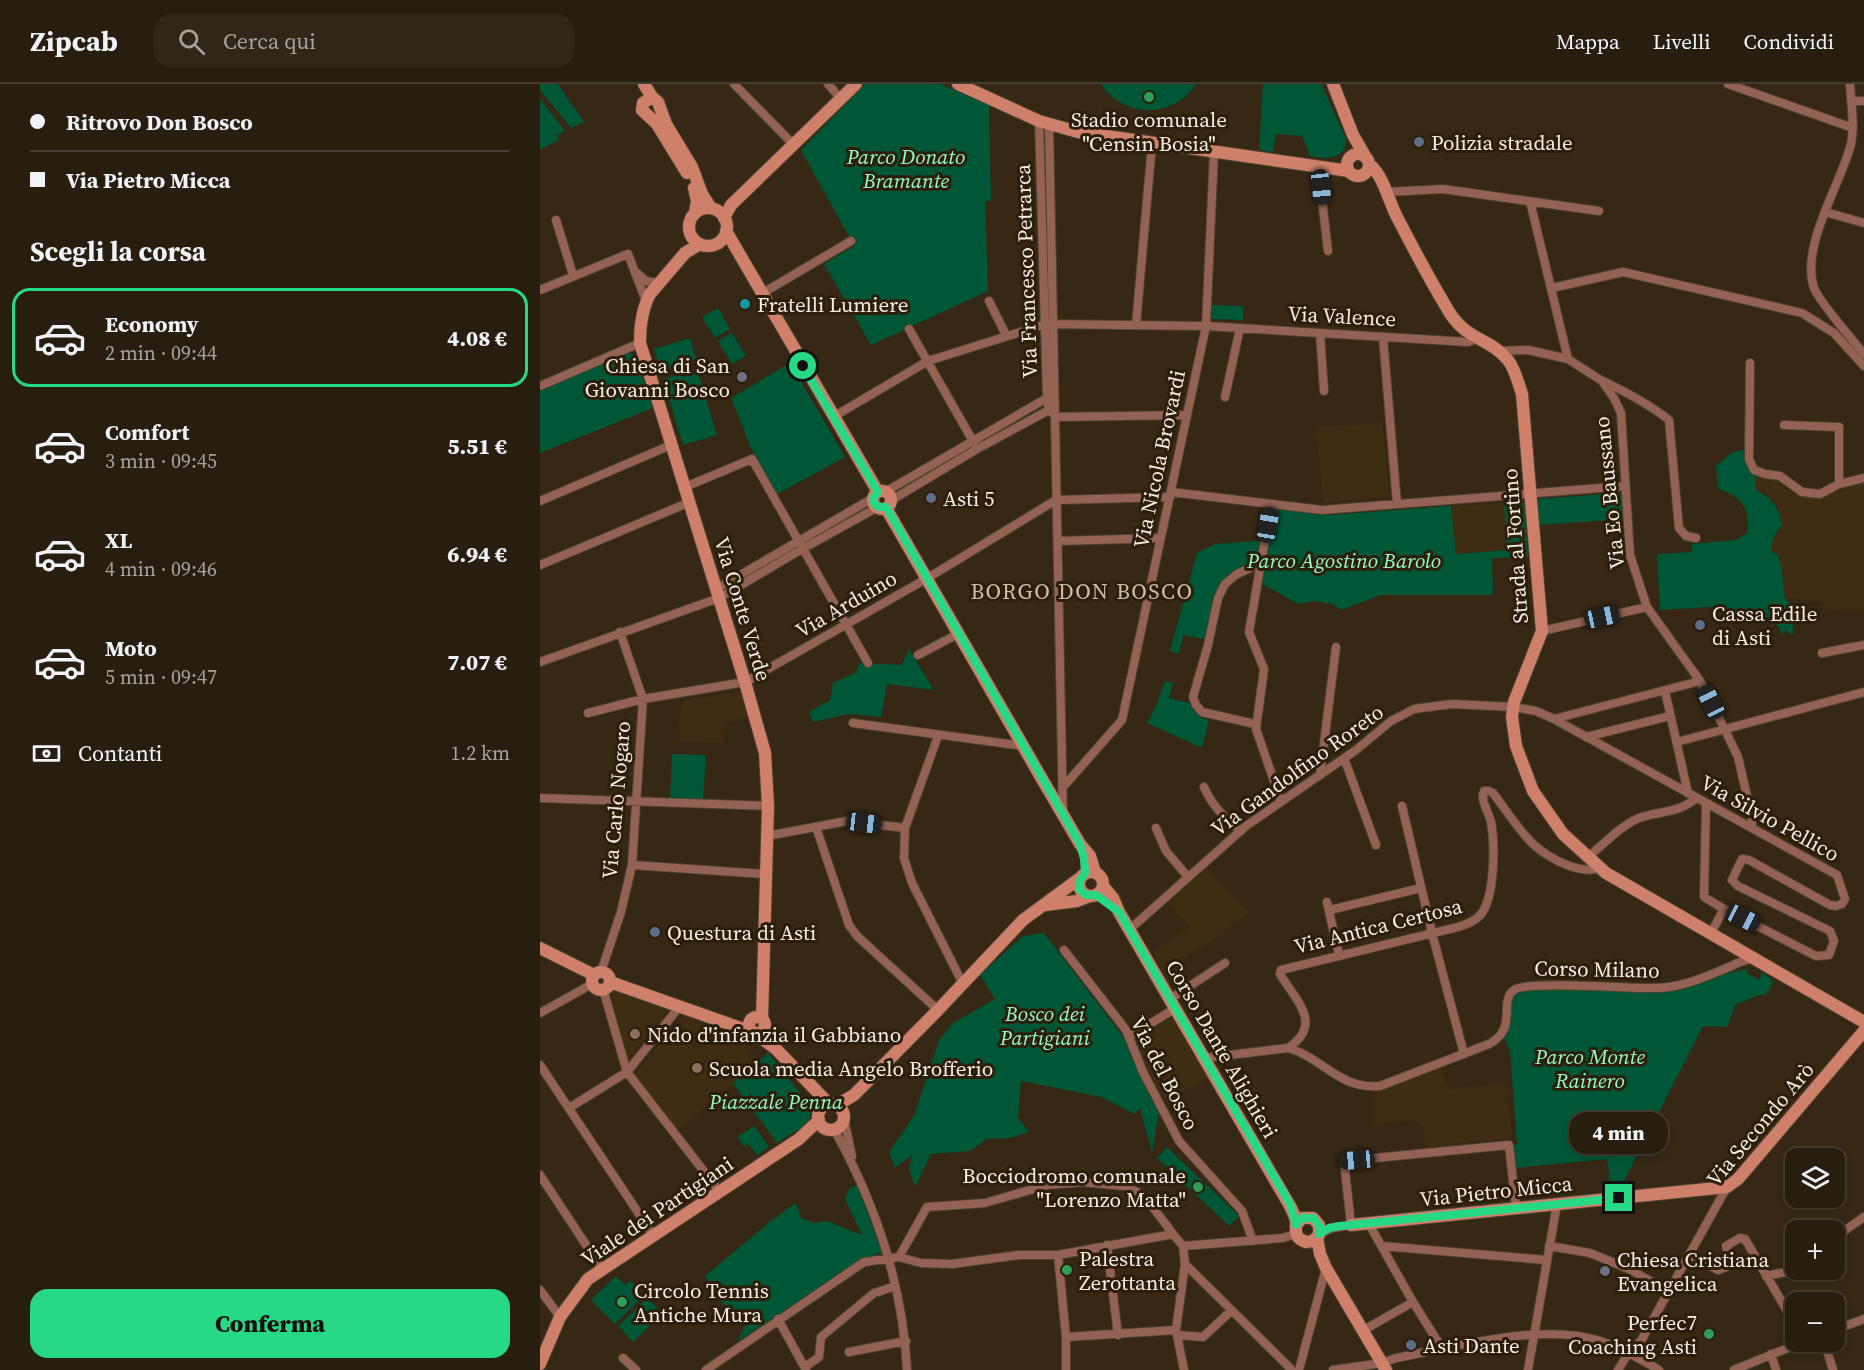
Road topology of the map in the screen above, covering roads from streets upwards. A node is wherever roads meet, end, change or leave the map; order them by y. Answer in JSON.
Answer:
{"nodes":[{"id":1,"x":644,"y":84,"type":"edge"},
{"id":2,"x":734,"y":84,"type":"edge"},
{"id":3,"x":828,"y":84,"type":"edge"},
{"id":4,"x":856,"y":84,"type":"edge"},
{"id":5,"x":957,"y":84,"type":"edge"},
{"id":6,"x":975,"y":84,"type":"edge"},
{"id":7,"x":1333,"y":84,"type":"edge"},
{"id":8,"x":1728,"y":84,"type":"edge"},
{"id":9,"x":1850,"y":84,"type":"edge"},
{"id":10,"x":652,"y":97,"type":"junction"},
{"id":11,"x":840,"y":98,"type":"junction"},
{"id":12,"x":1851,"y":101,"type":"junction"},
{"id":13,"x":1864,"y":101,"type":"edge"},
{"id":14,"x":1044,"y":122,"type":"junction"},
{"id":15,"x":1853,"y":128,"type":"junction"},
{"id":16,"x":1353,"y":135,"type":"junction"},
{"id":17,"x":793,"y":144,"type":"junction"},
{"id":18,"x":1152,"y":144,"type":"junction"},
{"id":19,"x":1214,"y":152,"type":"junction"},
{"id":20,"x":1350,"y":162,"type":"junction"},
{"id":21,"x":1366,"y":165,"type":"junction"},
{"id":22,"x":1319,"y":166,"type":"junction"},
{"id":23,"x":1384,"y":187,"type":"junction"},
{"id":24,"x":1530,"y":201,"type":"junction"},
{"id":25,"x":730,"y":206,"type":"junction"},
{"id":26,"x":712,"y":209,"type":"junction"},
{"id":27,"x":1599,"y":211,"type":"dead end"},
{"id":28,"x":1825,"y":212,"type":"junction"},
{"id":29,"x":694,"y":213,"type":"junction"},
{"id":30,"x":556,"y":220,"type":"dead end"},
{"id":31,"x":1864,"y":223,"type":"edge"},
{"id":32,"x":723,"y":230,"type":"junction"},
{"id":33,"x":695,"y":240,"type":"junction"},
{"id":34,"x":851,"y":241,"type":"dead end"},
{"id":35,"x":1328,"y":251,"type":"dead end"},
{"id":36,"x":636,"y":273,"type":"junction"},
{"id":37,"x":573,"y":275,"type":"junction"},
{"id":38,"x":658,"y":283,"type":"junction"},
{"id":39,"x":1552,"y":288,"type":"junction"},
{"id":40,"x":540,"y":290,"type":"edge"},
{"id":41,"x":761,"y":294,"type":"junction"},
{"id":42,"x":646,"y":301,"type":"junction"},
{"id":43,"x":989,"y":301,"type":"dead end"},
{"id":44,"x":1050,"y":324,"type":"junction"},
{"id":45,"x":1136,"y":325,"type":"junction"},
{"id":46,"x":1206,"y":326,"type":"junction"},
{"id":47,"x":1240,"y":328,"type":"junction"},
{"id":48,"x":909,"y":329,"type":"dead end"},
{"id":49,"x":1320,"y":333,"type":"junction"},
{"id":50,"x":1006,"y":335,"type":"junction"},
{"id":51,"x":1383,"y":337,"type":"junction"},
{"id":52,"x":1476,"y":339,"type":"junction"},
{"id":53,"x":640,"y":343,"type":"junction"},
{"id":54,"x":1499,"y":351,"type":"junction"},
{"id":55,"x":1864,"y":354,"type":"edge"},
{"id":56,"x":1568,"y":359,"type":"junction"},
{"id":57,"x":928,"y":361,"type":"junction"},
{"id":58,"x":1750,"y":363,"type":"dead end"},
{"id":59,"x":1864,"y":366,"type":"edge"},
{"id":60,"x":1602,"y":381,"type":"junction"},
{"id":61,"x":540,"y":386,"type":"edge"},
{"id":62,"x":1324,"y":391,"type":"dead end"},
{"id":63,"x":1226,"y":397,"type":"dead end"},
{"id":64,"x":1047,"y":398,"type":"junction"},
{"id":65,"x":1052,"y":413,"type":"junction"},
{"id":66,"x":1187,"y":415,"type":"junction"},
{"id":67,"x":833,"y":417,"type":"junction"},
{"id":68,"x":1784,"y":425,"type":"dead end"},
{"id":69,"x":671,"y":445,"type":"junction"},
{"id":70,"x":975,"y":445,"type":"junction"},
{"id":71,"x":1864,"y":478,"type":"edge"},
{"id":72,"x":1839,"y":484,"type":"junction"},
{"id":73,"x":1626,"y":486,"type":"junction"},
{"id":74,"x":686,"y":487,"type":"junction"},
{"id":75,"x":1170,"y":494,"type":"junction"},
{"id":76,"x":1531,"y":494,"type":"junction"},
{"id":77,"x":882,"y":500,"type":"junction"},
{"id":78,"x":1056,"y":500,"type":"junction"},
{"id":79,"x":540,"y":501,"type":"edge"},
{"id":80,"x":690,"y":502,"type":"junction"},
{"id":81,"x":1397,"y":504,"type":"junction"},
{"id":82,"x":1271,"y":505,"type":"junction"},
{"id":83,"x":1161,"y":538,"type":"junction"},
{"id":84,"x":1696,"y":538,"type":"dead end"},
{"id":85,"x":1058,"y":541,"type":"junction"},
{"id":86,"x":799,"y":545,"type":"junction"},
{"id":87,"x":1261,"y":563,"type":"junction"},
{"id":88,"x":540,"y":565,"type":"edge"},
{"id":89,"x":926,"y":579,"type":"junction"},
{"id":90,"x":718,"y":593,"type":"junction"},
{"id":91,"x":1647,"y":607,"type":"junction"},
{"id":92,"x":846,"y":625,"type":"junction"},
{"id":93,"x":1542,"y":631,"type":"junction"},
{"id":94,"x":620,"y":632,"type":"junction"},
{"id":95,"x":958,"y":633,"type":"junction"},
{"id":96,"x":1864,"y":645,"type":"edge"},
{"id":97,"x":1336,"y":647,"type":"dead end"},
{"id":98,"x":1822,"y":653,"type":"dead end"},
{"id":99,"x":918,"y":655,"type":"dead end"},
{"id":100,"x":540,"y":662,"type":"edge"},
{"id":101,"x":868,"y":663,"type":"dead end"},
{"id":102,"x":1700,"y":681,"type":"junction"},
{"id":103,"x":745,"y":682,"type":"junction"},
{"id":104,"x":1665,"y":691,"type":"junction"},
{"id":105,"x":1864,"y":692,"type":"edge"},
{"id":106,"x":1850,"y":696,"type":"junction"},
{"id":107,"x":643,"y":699,"type":"junction"},
{"id":108,"x":1864,"y":702,"type":"edge"},
{"id":109,"x":1513,"y":707,"type":"junction"},
{"id":110,"x":588,"y":713,"type":"dead end"},
{"id":111,"x":1671,"y":716,"type":"junction"},
{"id":112,"x":1554,"y":718,"type":"junction"},
{"id":113,"x":853,"y":723,"type":"dead end"},
{"id":114,"x":1255,"y":724,"type":"junction"},
{"id":115,"x":1724,"y":728,"type":"junction"},
{"id":116,"x":938,"y":736,"type":"junction"},
{"id":117,"x":1586,"y":737,"type":"junction"},
{"id":118,"x":1677,"y":742,"type":"junction"},
{"id":119,"x":1023,"y":746,"type":"junction"},
{"id":120,"x":1344,"y":758,"type":"junction"},
{"id":121,"x":1320,"y":775,"type":"junction"},
{"id":122,"x":1064,"y":786,"type":"junction"},
{"id":123,"x":1204,"y":787,"type":"dead end"},
{"id":124,"x":1692,"y":796,"type":"junction"},
{"id":125,"x":540,"y":798,"type":"edge"},
{"id":126,"x":1281,"y":801,"type":"junction"},
{"id":127,"x":636,"y":803,"type":"junction"},
{"id":128,"x":1706,"y":804,"type":"junction"},
{"id":129,"x":768,"y":806,"type":"junction"},
{"id":130,"x":1402,"y":806,"type":"dead end"},
{"id":131,"x":1063,"y":816,"type":"junction"},
{"id":132,"x":816,"y":827,"type":"junction"},
{"id":133,"x":905,"y":828,"type":"junction"},
{"id":134,"x":1156,"y":828,"type":"dead end"},
{"id":135,"x":1752,"y":828,"type":"junction"},
{"id":136,"x":1241,"y":831,"type":"junction"},
{"id":137,"x":766,"y":836,"type":"junction"},
{"id":138,"x":1376,"y":845,"type":"dead end"},
{"id":139,"x":1587,"y":858,"type":"junction"},
{"id":140,"x":632,"y":865,"type":"junction"},
{"id":141,"x":1599,"y":868,"type":"junction"},
{"id":142,"x":765,"y":874,"type":"junction"},
{"id":143,"x":1087,"y":874,"type":"junction"},
{"id":144,"x":1188,"y":877,"type":"junction"},
{"id":145,"x":1422,"y":888,"type":"junction"},
{"id":146,"x":1096,"y":892,"type":"junction"},
{"id":147,"x":1327,"y":902,"type":"dead end"},
{"id":148,"x":1041,"y":906,"type":"junction"},
{"id":149,"x":1334,"y":909,"type":"dead end"},
{"id":150,"x":1724,"y":909,"type":"junction"},
{"id":151,"x":1130,"y":929,"type":"junction"},
{"id":152,"x":1432,"y":933,"type":"junction"},
{"id":153,"x":1711,"y":933,"type":"junction"},
{"id":154,"x":540,"y":948,"type":"edge"},
{"id":155,"x":1064,"y":950,"type":"dead end"},
{"id":156,"x":1339,"y":955,"type":"junction"},
{"id":157,"x":1755,"y":958,"type":"junction"},
{"id":158,"x":1225,"y":963,"type":"dead end"},
{"id":159,"x":600,"y":980,"type":"junction"},
{"id":160,"x":963,"y":984,"type":"junction"},
{"id":161,"x":1173,"y":1003,"type":"junction"},
{"id":162,"x":680,"y":1006,"type":"junction"},
{"id":163,"x":938,"y":1010,"type":"junction"},
{"id":164,"x":540,"y":1012,"type":"edge"},
{"id":165,"x":1864,"y":1022,"type":"edge"},
{"id":166,"x":756,"y":1025,"type":"junction"},
{"id":167,"x":1864,"y":1031,"type":"edge"},
{"id":168,"x":1130,"y":1036,"type":"junction"},
{"id":169,"x":1288,"y":1048,"type":"junction"},
{"id":170,"x":1464,"y":1054,"type":"junction"},
{"id":171,"x":1204,"y":1058,"type":"junction"},
{"id":172,"x":540,"y":1065,"type":"edge"},
{"id":173,"x":627,"y":1071,"type":"junction"},
{"id":174,"x":569,"y":1108,"type":"junction"},
{"id":175,"x":832,"y":1116,"type":"junction"},
{"id":176,"x":854,"y":1166,"type":"junction"},
{"id":177,"x":540,"y":1175,"type":"edge"},
{"id":178,"x":1727,"y":1187,"type":"junction"},
{"id":179,"x":720,"y":1192,"type":"junction"},
{"id":180,"x":1557,"y":1204,"type":"junction"},
{"id":181,"x":1290,"y":1206,"type":"junction"},
{"id":182,"x":1516,"y":1208,"type":"junction"},
{"id":183,"x":1312,"y":1218,"type":"junction"},
{"id":184,"x":1864,"y":1218,"type":"edge"},
{"id":185,"x":1369,"y":1224,"type":"junction"},
{"id":186,"x":1346,"y":1226,"type":"junction"},
{"id":187,"x":1295,"y":1227,"type":"junction"},
{"id":188,"x":1845,"y":1231,"type":"edge"},
{"id":189,"x":1173,"y":1234,"type":"junction"},
{"id":190,"x":653,"y":1235,"type":"junction"},
{"id":191,"x":1318,"y":1235,"type":"junction"},
{"id":192,"x":1274,"y":1239,"type":"junction"},
{"id":193,"x":1253,"y":1241,"type":"junction"},
{"id":194,"x":1303,"y":1241,"type":"junction"},
{"id":195,"x":1107,"y":1245,"type":"junction"},
{"id":196,"x":1183,"y":1246,"type":"junction"},
{"id":197,"x":1382,"y":1246,"type":"junction"},
{"id":198,"x":1549,"y":1246,"type":"junction"},
{"id":199,"x":1058,"y":1255,"type":"junction"},
{"id":200,"x":1689,"y":1255,"type":"junction"},
{"id":201,"x":899,"y":1257,"type":"junction"},
{"id":202,"x":889,"y":1258,"type":"junction"},
{"id":203,"x":1546,"y":1260,"type":"junction"},
{"id":204,"x":1185,"y":1264,"type":"junction"},
{"id":205,"x":1325,"y":1267,"type":"junction"},
{"id":206,"x":602,"y":1269,"type":"junction"},
{"id":207,"x":1785,"y":1272,"type":"edge"},
{"id":208,"x":1766,"y":1275,"type":"junction"},
{"id":209,"x":895,"y":1286,"type":"junction"},
{"id":210,"x":540,"y":1290,"type":"edge"},
{"id":211,"x":1668,"y":1292,"type":"junction"},
{"id":212,"x":1413,"y":1302,"type":"junction"},
{"id":213,"x":1785,"y":1307,"type":"edge"},
{"id":214,"x":1231,"y":1311,"type":"junction"},
{"id":215,"x":560,"y":1317,"type":"junction"},
{"id":216,"x":778,"y":1319,"type":"junction"},
{"id":217,"x":1864,"y":1319,"type":"edge"},
{"id":218,"x":1845,"y":1326,"type":"edge"},
{"id":219,"x":1362,"y":1330,"type":"junction"},
{"id":220,"x":1177,"y":1332,"type":"junction"},
{"id":221,"x":1535,"y":1333,"type":"junction"},
{"id":222,"x":1118,"y":1335,"type":"junction"},
{"id":223,"x":1066,"y":1337,"type":"junction"},
{"id":224,"x":906,"y":1341,"type":"junction"},
{"id":225,"x":1785,"y":1348,"type":"edge"},
{"id":226,"x":1443,"y":1350,"type":"junction"},
{"id":227,"x":849,"y":1352,"type":"dead end"},
{"id":228,"x":1629,"y":1352,"type":"junction"},
{"id":229,"x":1827,"y":1352,"type":"edge"},
{"id":230,"x":1771,"y":1353,"type":"junction"},
{"id":231,"x":623,"y":1358,"type":"dead end"},
{"id":232,"x":540,"y":1364,"type":"edge"},
{"id":233,"x":1384,"y":1366,"type":"edge"},
{"id":234,"x":805,"y":1369,"type":"edge"},
{"id":235,"x":636,"y":1370,"type":"edge"},
{"id":236,"x":706,"y":1370,"type":"edge"},
{"id":237,"x":908,"y":1370,"type":"edge"},
{"id":238,"x":1066,"y":1370,"type":"edge"},
{"id":239,"x":1184,"y":1370,"type":"edge"},
{"id":240,"x":1292,"y":1370,"type":"edge"},
{"id":241,"x":1299,"y":1370,"type":"edge"},
{"id":242,"x":1333,"y":1370,"type":"edge"},
{"id":243,"x":1528,"y":1370,"type":"edge"},
{"id":244,"x":1618,"y":1370,"type":"edge"},
{"id":245,"x":1659,"y":1370,"type":"edge"},
{"id":246,"x":1734,"y":1370,"type":"edge"},
{"id":247,"x":1776,"y":1370,"type":"edge"},
{"id":248,"x":1833,"y":1370,"type":"edge"}],
"edges":[{"from":1,"to":10,"type":"street"},
{"from":2,"to":17,"type":"street"},
{"from":3,"to":11,"type":"street"},
{"from":4,"to":11,"type":"street"},
{"from":5,"to":14,"type":"street"},
{"from":6,"to":14,"type":"street"},
{"from":7,"to":16,"type":"street"},
{"from":8,"to":15,"type":"street"},
{"from":9,"to":12,"type":"street"},
{"from":10,"to":26,"type":"street"},
{"from":10,"to":29,"type":"street"},
{"from":11,"to":17,"type":"street"},
{"from":12,"to":13,"type":"street"},
{"from":12,"to":15,"type":"street"},
{"from":14,"to":18,"type":"street"},
{"from":14,"to":44,"type":"street","name":"Via Francesco Petrarca"},
{"from":15,"to":28,"type":"street"},
{"from":16,"to":20,"type":"street"},
{"from":16,"to":21,"type":"street"},
{"from":17,"to":25,"type":"street"},
{"from":18,"to":19,"type":"street"},
{"from":18,"to":45,"type":"street"},
{"from":19,"to":22,"type":"street"},
{"from":19,"to":46,"type":"street","name":"Via Nicola Brovardi"},
{"from":20,"to":21,"type":"street"},
{"from":20,"to":21,"type":"street"},
{"from":20,"to":22,"type":"street"},
{"from":21,"to":23,"type":"street"},
{"from":22,"to":35,"type":"street"},
{"from":23,"to":24,"type":"street"},
{"from":23,"to":52,"type":"street","name":"Strada al Fortino"},
{"from":24,"to":27,"type":"street"},
{"from":24,"to":39,"type":"street"},
{"from":25,"to":26,"type":"street"},
{"from":25,"to":32,"type":"street"},
{"from":26,"to":29,"type":"street"},
{"from":26,"to":32,"type":"street"},
{"from":28,"to":31,"type":"street"},
{"from":28,"to":55,"type":"street"},
{"from":29,"to":33,"type":"street"},
{"from":30,"to":37,"type":"street"},
{"from":32,"to":33,"type":"street"},
{"from":32,"to":41,"type":"street"},
{"from":33,"to":38,"type":"street","name":"Via Conte Verde"},
{"from":34,"to":41,"type":"street"},
{"from":36,"to":37,"type":"street"},
{"from":36,"to":38,"type":"street"},
{"from":36,"to":42,"type":"street"},
{"from":37,"to":40,"type":"street"},
{"from":38,"to":42,"type":"street","name":"Via Conte Verde"},
{"from":39,"to":56,"type":"street"},
{"from":39,"to":59,"type":"street"},
{"from":41,"to":67,"type":"street"},
{"from":42,"to":53,"type":"street","name":"Via Conte Verde"},
{"from":43,"to":50,"type":"street"},
{"from":44,"to":45,"type":"street","name":"Via Valence"},
{"from":44,"to":50,"type":"street","name":"Via Valence"},
{"from":44,"to":64,"type":"street","name":"Via Francesco Petrarca"},
{"from":44,"to":65,"type":"street","name":"Via Francesco Petrarca"},
{"from":45,"to":46,"type":"street","name":"Via Valence"},
{"from":46,"to":47,"type":"street","name":"Via Valence"},
{"from":46,"to":66,"type":"street","name":"Via Nicola Brovardi"},
{"from":47,"to":49,"type":"street","name":"Via Valence"},
{"from":47,"to":63,"type":"street"},
{"from":48,"to":57,"type":"street"},
{"from":49,"to":51,"type":"street","name":"Via Valence"},
{"from":49,"to":62,"type":"street"},
{"from":50,"to":57,"type":"street","name":"Via Valence"},
{"from":51,"to":52,"type":"street","name":"Via Valence"},
{"from":51,"to":81,"type":"street"},
{"from":52,"to":54,"type":"street","name":"Strada al Fortino"},
{"from":53,"to":61,"type":"street"},
{"from":53,"to":69,"type":"street","name":"Via Conte Verde"},
{"from":54,"to":56,"type":"street","name":"Via Eo Baussano"},
{"from":54,"to":76,"type":"street","name":"Strada al Fortino"},
{"from":56,"to":60,"type":"street","name":"Via Eo Baussano"},
{"from":57,"to":67,"type":"street","name":"Via Valence"},
{"from":57,"to":70,"type":"street"},
{"from":58,"to":72,"type":"street"},
{"from":60,"to":73,"type":"street","name":"Via Eo Baussano"},
{"from":60,"to":84,"type":"street"},
{"from":64,"to":65,"type":"street","name":"Via Francesco Petrarca"},
{"from":64,"to":70,"type":"street"},
{"from":65,"to":66,"type":"street"},
{"from":65,"to":70,"type":"street"},
{"from":65,"to":78,"type":"street","name":"Via Francesco Petrarca"},
{"from":66,"to":75,"type":"street","name":"Via Nicola Brovardi"},
{"from":67,"to":77,"type":"street"},
{"from":68,"to":72,"type":"street"},
{"from":69,"to":74,"type":"street","name":"Via Conte Verde"},
{"from":69,"to":79,"type":"street"},
{"from":70,"to":77,"type":"street"},
{"from":71,"to":72,"type":"street"},
{"from":73,"to":76,"type":"street"},
{"from":73,"to":91,"type":"street","name":"Via Eo Baussano"},
{"from":74,"to":80,"type":"street","name":"Via Conte Verde"},
{"from":74,"to":86,"type":"street"},
{"from":75,"to":78,"type":"street"},
{"from":75,"to":82,"type":"street"},
{"from":75,"to":83,"type":"street","name":"Via Nicola Brovardi"},
{"from":76,"to":81,"type":"street"},
{"from":76,"to":93,"type":"street","name":"Strada al Fortino"},
{"from":77,"to":86,"type":"street"},
{"from":77,"to":89,"type":"street"},
{"from":78,"to":85,"type":"street","name":"Via Francesco Petrarca"},
{"from":78,"to":89,"type":"street","name":"Via Arduino"},
{"from":80,"to":88,"type":"street"},
{"from":80,"to":90,"type":"street","name":"Via Conte Verde"},
{"from":81,"to":82,"type":"street"},
{"from":82,"to":87,"type":"street"},
{"from":83,"to":85,"type":"street"},
{"from":83,"to":122,"type":"street","name":"Via Nicola Brovardi"},
{"from":85,"to":122,"type":"street","name":"Via Francesco Petrarca"},
{"from":86,"to":90,"type":"street"},
{"from":86,"to":92,"type":"street"},
{"from":87,"to":114,"type":"street"},
{"from":87,"to":114,"type":"street"},
{"from":89,"to":92,"type":"street","name":"Via Arduino"},
{"from":89,"to":95,"type":"street"},
{"from":90,"to":94,"type":"street"},
{"from":90,"to":103,"type":"street","name":"Via Conte Verde"},
{"from":91,"to":93,"type":"street"},
{"from":91,"to":102,"type":"street","name":"Via Eo Baussano"},
{"from":92,"to":101,"type":"street"},
{"from":92,"to":103,"type":"street","name":"Via Arduino"},
{"from":93,"to":109,"type":"street","name":"Strada al Fortino"},
{"from":94,"to":100,"type":"street"},
{"from":94,"to":107,"type":"street","name":"Via Carlo Nogaro"},
{"from":95,"to":99,"type":"street"},
{"from":95,"to":119,"type":"street"},
{"from":96,"to":98,"type":"street"},
{"from":97,"to":121,"type":"street"},
{"from":102,"to":104,"type":"street"},
{"from":102,"to":115,"type":"street","name":"Via Eo Baussano"},
{"from":103,"to":107,"type":"street"},
{"from":103,"to":129,"type":"street","name":"Via Conte Verde"},
{"from":104,"to":111,"type":"street"},
{"from":104,"to":112,"type":"street"},
{"from":105,"to":106,"type":"street"},
{"from":106,"to":108,"type":"street"},
{"from":106,"to":115,"type":"street"},
{"from":107,"to":110,"type":"street"},
{"from":107,"to":127,"type":"street","name":"Via Carlo Nogaro"},
{"from":109,"to":112,"type":"street","name":"Via Silvio Pellico"},
{"from":109,"to":120,"type":"street","name":"Via Gandolfino Roreto"},
{"from":109,"to":139,"type":"street","name":"Strada al Fortino"},
{"from":111,"to":117,"type":"street"},
{"from":111,"to":118,"type":"street"},
{"from":112,"to":117,"type":"street","name":"Via Silvio Pellico"},
{"from":113,"to":116,"type":"street"},
{"from":114,"to":126,"type":"street"},
{"from":115,"to":118,"type":"street"},
{"from":115,"to":135,"type":"street","name":"Via Eo Baussano"},
{"from":116,"to":119,"type":"street"},
{"from":116,"to":133,"type":"street"},
{"from":117,"to":124,"type":"street","name":"Via Silvio Pellico"},
{"from":118,"to":124,"type":"street"},
{"from":119,"to":131,"type":"street"},
{"from":120,"to":121,"type":"street","name":"Via Gandolfino Roreto"},
{"from":120,"to":138,"type":"street"},
{"from":121,"to":126,"type":"street","name":"Via Gandolfino Roreto"},
{"from":122,"to":131,"type":"street","name":"Via Francesco Petrarca"},
{"from":123,"to":136,"type":"street"},
{"from":124,"to":128,"type":"street","name":"Via Silvio Pellico"},
{"from":124,"to":139,"type":"street"},
{"from":125,"to":127,"type":"street"},
{"from":126,"to":136,"type":"street","name":"Via Gandolfino Roreto"},
{"from":127,"to":129,"type":"street"},
{"from":127,"to":140,"type":"street","name":"Via Carlo Nogaro"},
{"from":128,"to":135,"type":"street","name":"Via Silvio Pellico"},
{"from":128,"to":150,"type":"street"},
{"from":129,"to":137,"type":"street","name":"Via Conte Verde"},
{"from":130,"to":145,"type":"street"},
{"from":131,"to":143,"type":"street"},
{"from":132,"to":133,"type":"street"},
{"from":132,"to":137,"type":"street"},
{"from":132,"to":163,"type":"street"},
{"from":133,"to":160,"type":"street"},
{"from":134,"to":144,"type":"street"},
{"from":135,"to":150,"type":"street","name":"Via Silvio Pellico"},
{"from":136,"to":144,"type":"street","name":"Via Gandolfino Roreto"},
{"from":137,"to":142,"type":"street","name":"Via Conte Verde"},
{"from":139,"to":141,"type":"street","name":"Strada al Fortino"},
{"from":140,"to":142,"type":"street"},
{"from":140,"to":159,"type":"street","name":"Via Carlo Nogaro"},
{"from":141,"to":152,"type":"street","name":"Via Antica Certosa"},
{"from":141,"to":153,"type":"street","name":"Strada al Fortino"},
{"from":142,"to":166,"type":"street","name":"Via Conte Verde"},
{"from":143,"to":146,"type":"street"},
{"from":143,"to":146,"type":"street"},
{"from":143,"to":148,"type":"street","name":"Viale dei Partigiani"},
{"from":144,"to":151,"type":"street","name":"Via Gandolfino Roreto"},
{"from":145,"to":149,"type":"street"},
{"from":145,"to":152,"type":"street"},
{"from":146,"to":148,"type":"street"},
{"from":146,"to":151,"type":"street","name":"Corso Dante Alighieri"},
{"from":147,"to":156,"type":"street"},
{"from":148,"to":160,"type":"street","name":"Viale dei Partigiani"},
{"from":150,"to":153,"type":"street"},
{"from":151,"to":161,"type":"street","name":"Corso Dante Alighieri"},
{"from":152,"to":156,"type":"street","name":"Via Antica Certosa"},
{"from":152,"to":170,"type":"street"},
{"from":153,"to":157,"type":"street","name":"Strada al Fortino"},
{"from":154,"to":159,"type":"street"},
{"from":155,"to":168,"type":"street","name":"Via del Bosco"},
{"from":156,"to":169,"type":"street","name":"Via Antica Certosa"},
{"from":157,"to":165,"type":"street","name":"Strada al Fortino"},
{"from":157,"to":170,"type":"street","name":"Corso Milano"},
{"from":158,"to":161,"type":"street"},
{"from":159,"to":162,"type":"street"},
{"from":159,"to":164,"type":"street"},
{"from":159,"to":173,"type":"street"},
{"from":160,"to":163,"type":"street","name":"Viale dei Partigiani"},
{"from":161,"to":168,"type":"street"},
{"from":161,"to":171,"type":"street","name":"Corso Dante Alighieri"},
{"from":162,"to":166,"type":"street"},
{"from":162,"to":173,"type":"street"},
{"from":163,"to":175,"type":"street","name":"Viale dei Partigiani"},
{"from":166,"to":175,"type":"street"},
{"from":167,"to":178,"type":"street","name":"Via Secondo Arò"},
{"from":168,"to":193,"type":"street","name":"Via del Bosco"},
{"from":169,"to":170,"type":"street","name":"Corso Milano"},
{"from":169,"to":171,"type":"street"},
{"from":171,"to":181,"type":"street","name":"Corso Dante Alighieri"},
{"from":172,"to":174,"type":"street"},
{"from":173,"to":174,"type":"street"},
{"from":173,"to":179,"type":"street"},
{"from":174,"to":190,"type":"street"},
{"from":175,"to":176,"type":"street"},
{"from":175,"to":176,"type":"street"},
{"from":175,"to":179,"type":"street","name":"Viale dei Partigiani"},
{"from":176,"to":202,"type":"street"},
{"from":177,"to":206,"type":"street"},
{"from":178,"to":180,"type":"street","name":"Via Pietro Micca"},
{"from":178,"to":200,"type":"street","name":"Via Secondo Arò"},
{"from":179,"to":190,"type":"street","name":"Viale dei Partigiani"},
{"from":180,"to":182,"type":"street","name":"Via Pietro Micca"},
{"from":180,"to":198,"type":"street"},
{"from":181,"to":183,"type":"street"},
{"from":181,"to":187,"type":"street","name":"Corso Dante Alighieri"},
{"from":182,"to":185,"type":"street","name":"Via Pietro Micca"},
{"from":182,"to":186,"type":"street"},
{"from":183,"to":186,"type":"street","name":"Via Pietro Micca"},
{"from":183,"to":187,"type":"street"},
{"from":183,"to":191,"type":"street"},
{"from":184,"to":188,"type":"street"},
{"from":185,"to":186,"type":"street","name":"Via Pietro Micca"},
{"from":185,"to":197,"type":"street"},
{"from":186,"to":191,"type":"street","name":"Via Pietro Micca"},
{"from":187,"to":192,"type":"street"},
{"from":187,"to":194,"type":"street"},
{"from":189,"to":195,"type":"street"},
{"from":189,"to":196,"type":"street"},
{"from":189,"to":201,"type":"street"},
{"from":190,"to":206,"type":"street","name":"Viale dei Partigiani"},
{"from":191,"to":194,"type":"street"},
{"from":191,"to":205,"type":"street"},
{"from":192,"to":193,"type":"street"},
{"from":192,"to":194,"type":"street"},
{"from":193,"to":196,"type":"street"},
{"from":194,"to":205,"type":"street"},
{"from":195,"to":199,"type":"street"},
{"from":195,"to":222,"type":"street"},
{"from":196,"to":204,"type":"street"},
{"from":197,"to":203,"type":"street"},
{"from":197,"to":212,"type":"street"},
{"from":198,"to":203,"type":"street"},
{"from":198,"to":211,"type":"street"},
{"from":199,"to":201,"type":"street"},
{"from":199,"to":223,"type":"street"},
{"from":200,"to":208,"type":"street"},
{"from":200,"to":211,"type":"street","name":"Via Secondo Arò"},
{"from":201,"to":202,"type":"street"},
{"from":202,"to":209,"type":"street"},
{"from":202,"to":216,"type":"street"},
{"from":203,"to":221,"type":"street"},
{"from":204,"to":214,"type":"street"},
{"from":204,"to":220,"type":"street"},
{"from":205,"to":219,"type":"street"},
{"from":205,"to":241,"type":"street"},
{"from":206,"to":215,"type":"street","name":"Viale dei Partigiani"},
{"from":207,"to":208,"type":"street"},
{"from":208,"to":213,"type":"street"},
{"from":209,"to":224,"type":"street"},
{"from":209,"to":234,"type":"street"},
{"from":210,"to":215,"type":"street"},
{"from":211,"to":228,"type":"street","name":"Via Secondo Arò"},
{"from":212,"to":219,"type":"street"},
{"from":212,"to":226,"type":"street"},
{"from":214,"to":220,"type":"street"},
{"from":214,"to":240,"type":"street"},
{"from":215,"to":232,"type":"street","name":"Viale dei Partigiani"},
{"from":216,"to":234,"type":"street"},
{"from":216,"to":236,"type":"street"},
{"from":217,"to":218,"type":"street"},
{"from":219,"to":233,"type":"street"},
{"from":220,"to":222,"type":"street"},
{"from":220,"to":239,"type":"street"},
{"from":221,"to":226,"type":"street"},
{"from":221,"to":228,"type":"street"},
{"from":221,"to":243,"type":"street"},
{"from":222,"to":223,"type":"street"},
{"from":223,"to":238,"type":"street"},
{"from":224,"to":227,"type":"street"},
{"from":224,"to":237,"type":"street"},
{"from":225,"to":230,"type":"street"},
{"from":226,"to":233,"type":"street"},
{"from":228,"to":244,"type":"street","name":"Via Secondo Arò"},
{"from":228,"to":245,"type":"street"},
{"from":229,"to":248,"type":"street"},
{"from":230,"to":246,"type":"street"},
{"from":230,"to":247,"type":"street"},
{"from":231,"to":235,"type":"street"},
{"from":233,"to":242,"type":"street"}]}
